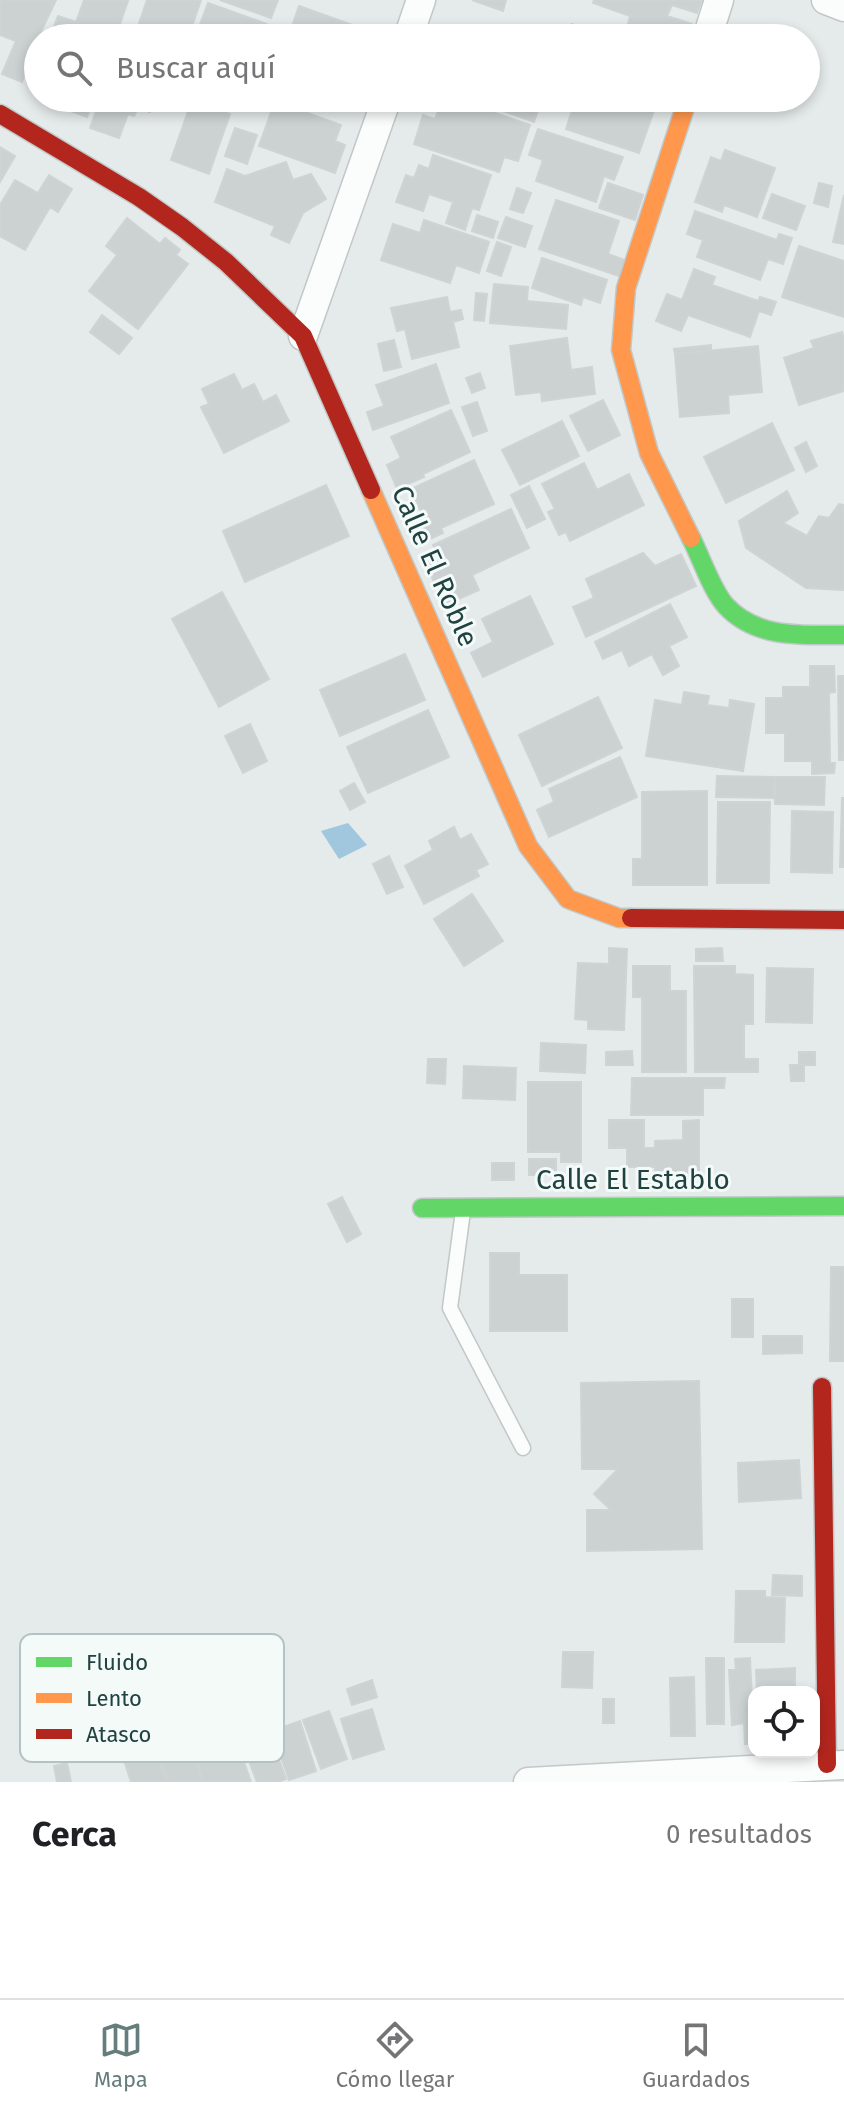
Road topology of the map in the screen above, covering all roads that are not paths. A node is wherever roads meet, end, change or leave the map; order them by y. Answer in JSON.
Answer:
{"nodes":[{"id":1,"x":421,"y":0,"type":"edge"},
{"id":2,"x":719,"y":0,"type":"edge"},
{"id":3,"x":826,"y":0,"type":"edge"},
{"id":4,"x":844,"y":7,"type":"edge"},
{"id":5,"x":413,"y":24,"type":"edge"},
{"id":6,"x":711,"y":24,"type":"edge"},
{"id":7,"x":382,"y":112,"type":"edge"},
{"id":8,"x":683,"y":112,"type":"edge"},
{"id":9,"x":0,"y":114,"type":"edge"},
{"id":10,"x":303,"y":336,"type":"junction"},
{"id":11,"x":844,"y":635,"type":"edge"},
{"id":12,"x":844,"y":920,"type":"edge"},
{"id":13,"x":844,"y":1206,"type":"edge"},
{"id":14,"x":422,"y":1208,"type":"dead end"},
{"id":15,"x":464,"y":1208,"type":"junction"},
{"id":16,"x":822,"y":1387,"type":"dead end"},
{"id":17,"x":523,"y":1448,"type":"dead end"},
{"id":18,"x":835,"y":1765,"type":"edge"},
{"id":19,"x":634,"y":1779,"type":"edge"},
{"id":20,"x":528,"y":1782,"type":"edge"}],
"edges":[{"from":1,"to":5,"type":"street"},
{"from":2,"to":6,"type":"street"},
{"from":3,"to":4,"type":"street"},
{"from":7,"to":10,"type":"street"},
{"from":8,"to":11,"type":"street"},
{"from":9,"to":10,"type":"street","name":"Calle El Roble"},
{"from":10,"to":12,"type":"street","name":"Calle El Roble"},
{"from":13,"to":15,"type":"street","name":"Calle El Establo"},
{"from":14,"to":15,"type":"street","name":"Calle El Establo"},
{"from":15,"to":17,"type":"lane"},
{"from":16,"to":18,"type":"street"},
{"from":18,"to":19,"type":"street"},
{"from":19,"to":20,"type":"street"}]}
